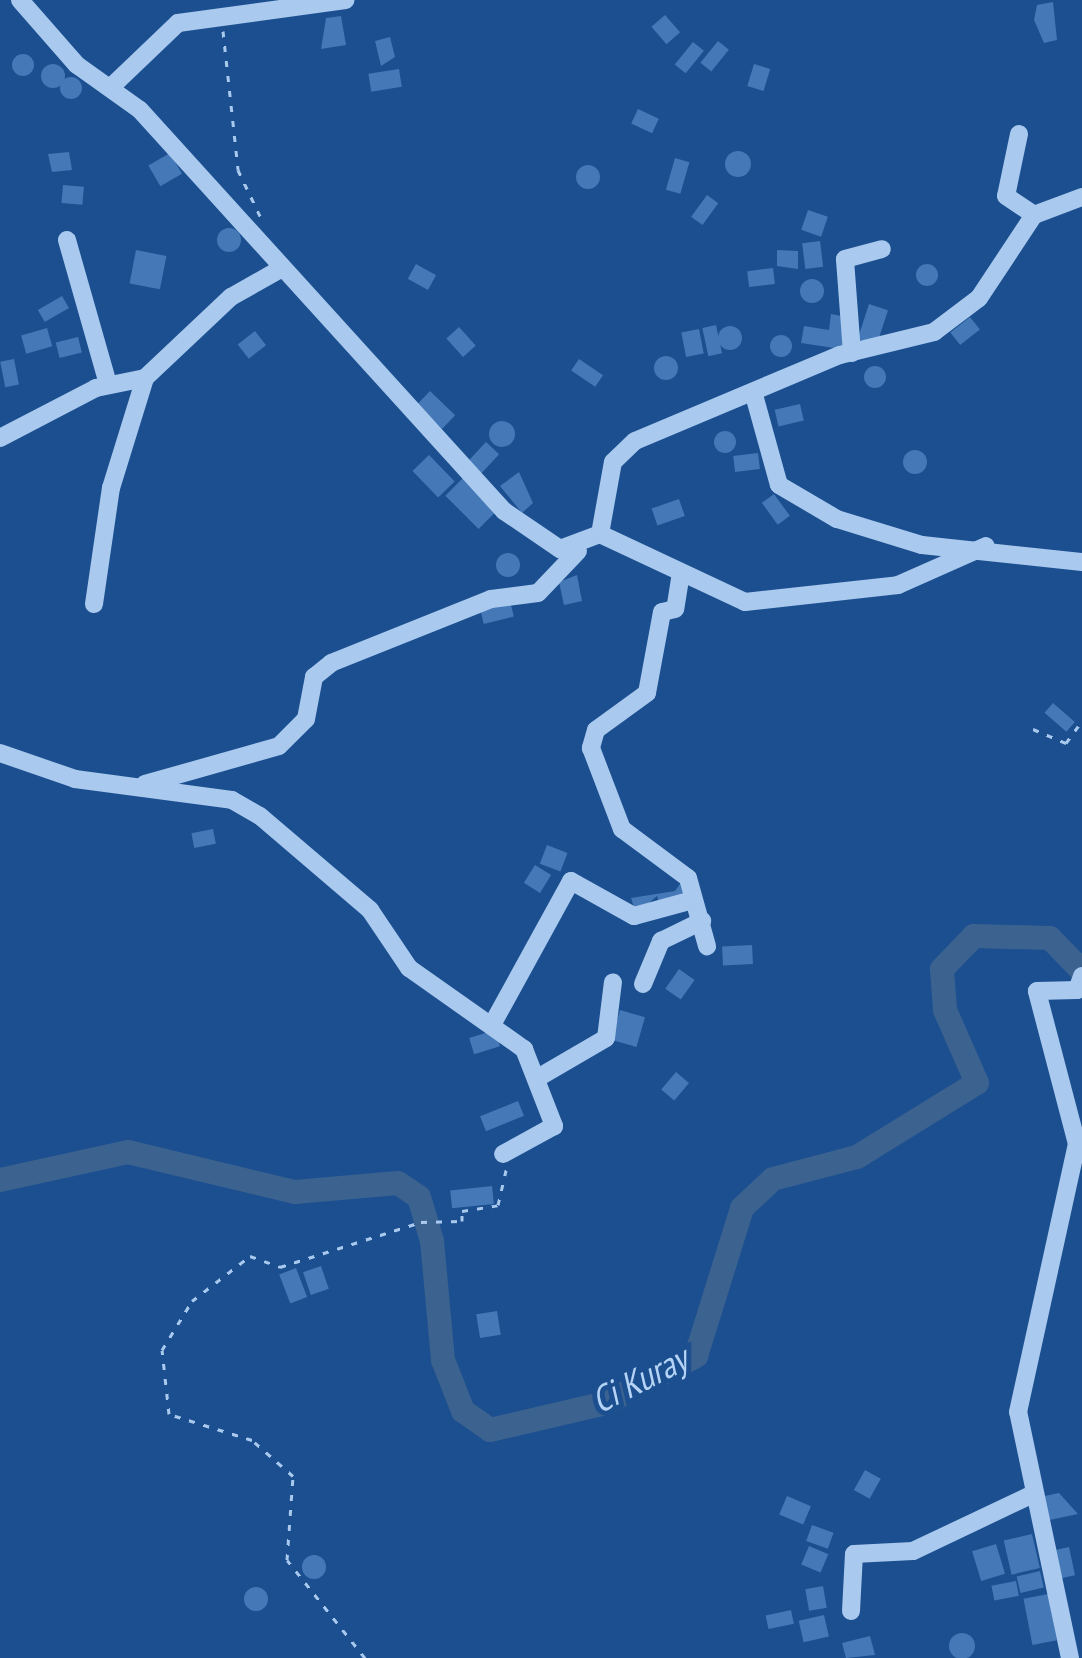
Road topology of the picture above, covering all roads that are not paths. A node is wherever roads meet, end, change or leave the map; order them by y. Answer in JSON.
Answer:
{"nodes":[{"id":1,"x":20,"y":0,"type":"edge"},
{"id":2,"x":345,"y":0,"type":"edge"},
{"id":3,"x":110,"y":88,"type":"junction"},
{"id":4,"x":1019,"y":134,"type":"dead end"},
{"id":5,"x":1082,"y":197,"type":"edge"},
{"id":6,"x":1034,"y":215,"type":"junction"},
{"id":7,"x":68,"y":240,"type":"dead end"},
{"id":8,"x":882,"y":249,"type":"dead end"},
{"id":9,"x":277,"y":271,"type":"junction"},
{"id":10,"x":852,"y":353,"type":"junction"},
{"id":11,"x":145,"y":378,"type":"junction"},
{"id":12,"x":108,"y":383,"type":"junction"},
{"id":13,"x":754,"y":395,"type":"junction"},
{"id":14,"x":0,"y":438,"type":"edge"},
{"id":15,"x":600,"y":534,"type":"junction"},
{"id":16,"x":986,"y":546,"type":"junction"},
{"id":17,"x":578,"y":551,"type":"junction"},
{"id":18,"x":1082,"y":562,"type":"edge"},
{"id":19,"x":680,"y":579,"type":"junction"},
{"id":20,"x":94,"y":604,"type":"dead end"},
{"id":21,"x":0,"y":753,"type":"edge"},
{"id":22,"x":133,"y":788,"type":"junction"},
{"id":23,"x":693,"y":900,"type":"junction"},
{"id":24,"x":702,"y":921,"type":"junction"},
{"id":25,"x":707,"y":946,"type":"dead end"},
{"id":26,"x":1081,"y":980,"type":"edge"},
{"id":27,"x":614,"y":982,"type":"dead end"},
{"id":28,"x":643,"y":984,"type":"dead end"},
{"id":29,"x":493,"y":1023,"type":"junction"},
{"id":30,"x":541,"y":1076,"type":"junction"},
{"id":31,"x":503,"y":1154,"type":"road end"},
{"id":32,"x":1030,"y":1496,"type":"junction"},
{"id":33,"x":851,"y":1611,"type":"dead end"},
{"id":34,"x":1070,"y":1658,"type":"edge"}],
"edges":[{"from":1,"to":3,"type":"street"},
{"from":2,"to":3,"type":"street"},
{"from":3,"to":9,"type":"street"},
{"from":4,"to":6,"type":"street"},
{"from":5,"to":6,"type":"street"},
{"from":6,"to":10,"type":"street"},
{"from":7,"to":12,"type":"street"},
{"from":8,"to":10,"type":"street"},
{"from":9,"to":11,"type":"street"},
{"from":9,"to":17,"type":"street"},
{"from":10,"to":13,"type":"street"},
{"from":11,"to":12,"type":"street"},
{"from":11,"to":20,"type":"street"},
{"from":12,"to":14,"type":"street"},
{"from":13,"to":15,"type":"street"},
{"from":13,"to":16,"type":"street"},
{"from":15,"to":17,"type":"street"},
{"from":15,"to":19,"type":"street"},
{"from":16,"to":18,"type":"street"},
{"from":16,"to":19,"type":"street"},
{"from":17,"to":22,"type":"street"},
{"from":19,"to":23,"type":"street"},
{"from":21,"to":22,"type":"street"},
{"from":22,"to":29,"type":"street"},
{"from":23,"to":24,"type":"street"},
{"from":23,"to":29,"type":"street"},
{"from":24,"to":25,"type":"street"},
{"from":24,"to":28,"type":"street"},
{"from":26,"to":32,"type":"street"},
{"from":27,"to":30,"type":"street"},
{"from":29,"to":30,"type":"street"},
{"from":30,"to":31,"type":"street"},
{"from":32,"to":33,"type":"street"},
{"from":32,"to":34,"type":"street"}]}
